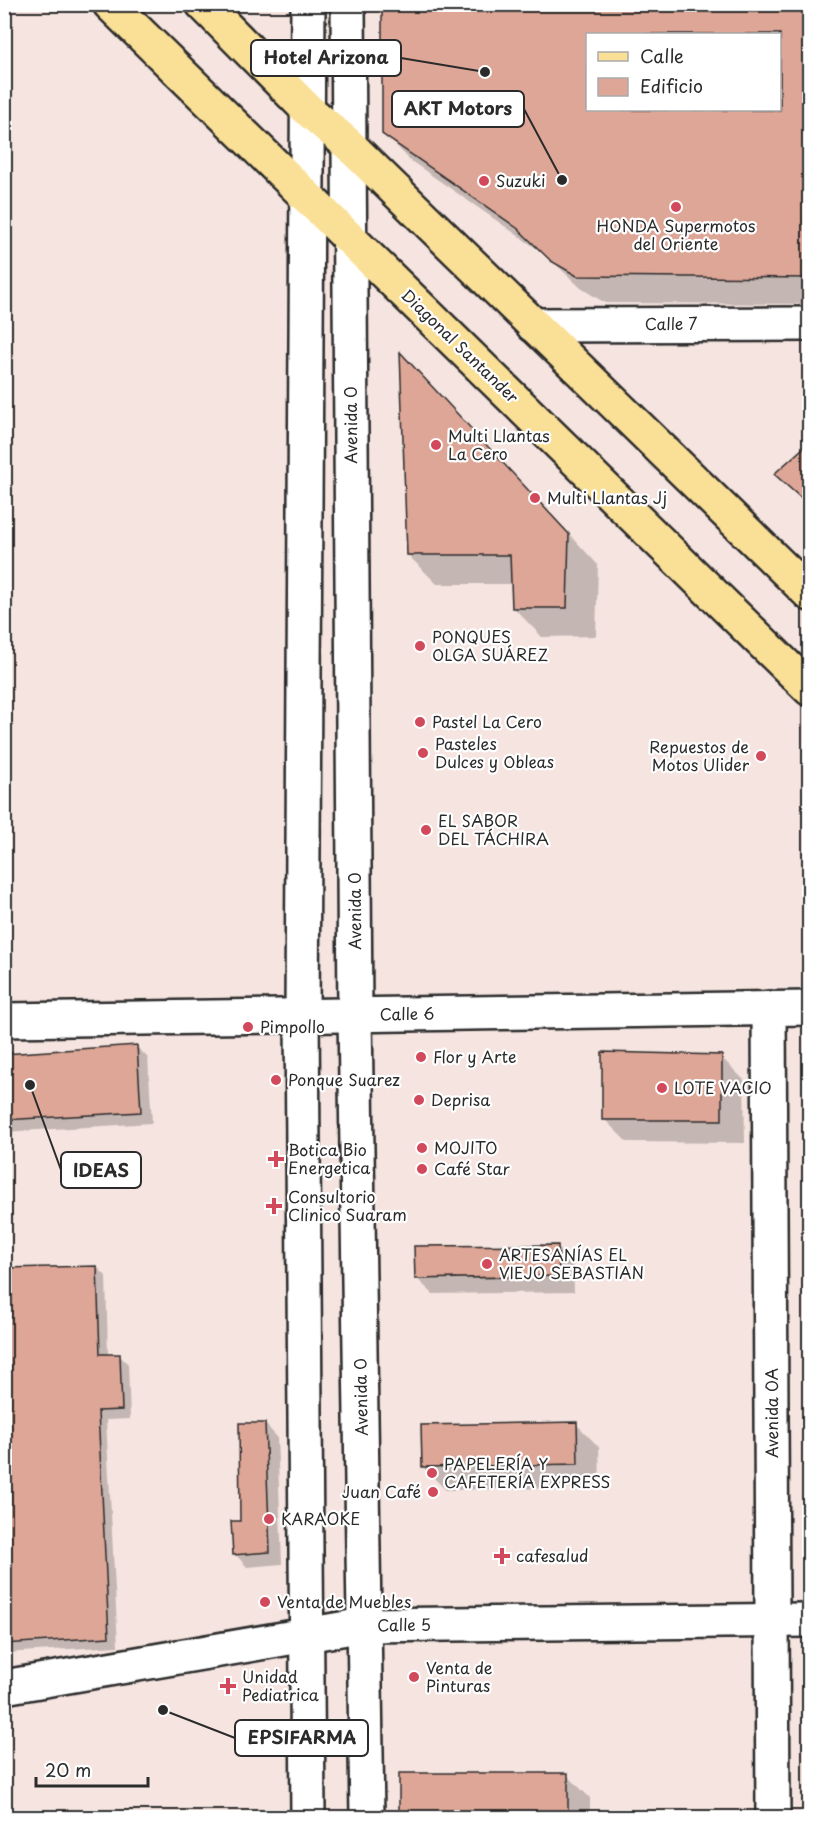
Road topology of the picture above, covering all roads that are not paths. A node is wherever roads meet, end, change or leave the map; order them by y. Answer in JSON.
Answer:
{"nodes":[{"id":1,"x":110,"y":4,"type":"edge"},
{"id":2,"x":203,"y":4,"type":"edge"},
{"id":3,"x":308,"y":4,"type":"edge"},
{"id":4,"x":348,"y":4,"type":"edge"},
{"id":5,"x":308,"y":110,"type":"junction"},
{"id":6,"x":349,"y":145,"type":"junction"},
{"id":7,"x":306,"y":198,"type":"junction"},
{"id":8,"x":350,"y":238,"type":"junction"},
{"id":9,"x":810,"y":324,"type":"edge"},
{"id":10,"x":533,"y":325,"type":"junction"},
{"id":11,"x":810,"y":594,"type":"edge"},
{"id":12,"x":810,"y":688,"type":"edge"},
{"id":13,"x":769,"y":1008,"type":"junction"},
{"id":14,"x":810,"y":1008,"type":"edge"},
{"id":15,"x":356,"y":1014,"type":"junction"},
{"id":16,"x":302,"y":1015,"type":"junction"},
{"id":17,"x":4,"y":1020,"type":"edge"},
{"id":18,"x":773,"y":1620,"type":"junction"},
{"id":19,"x":810,"y":1620,"type":"edge"},
{"id":20,"x":364,"y":1625,"type":"junction"},
{"id":21,"x":306,"y":1636,"type":"junction"},
{"id":22,"x":4,"y":1687,"type":"edge"},
{"id":23,"x":308,"y":1818,"type":"edge"},
{"id":24,"x":367,"y":1818,"type":"edge"},
{"id":25,"x":773,"y":1818,"type":"edge"}],
"edges":[{"from":1,"to":7,"type":"main road","name":"Diagonal Santander"},
{"from":2,"to":5,"type":"main road"},
{"from":3,"to":5,"type":"street"},
{"from":4,"to":6,"type":"street","name":"Avenida 0"},
{"from":5,"to":6,"type":"main road"},
{"from":5,"to":7,"type":"street"},
{"from":6,"to":8,"type":"street","name":"Avenida 0"},
{"from":6,"to":10,"type":"main road"},
{"from":7,"to":8,"type":"main road","name":"Diagonal Santander"},
{"from":7,"to":16,"type":"street"},
{"from":8,"to":12,"type":"main road","name":"Diagonal Santander"},
{"from":8,"to":15,"type":"street","name":"Avenida 0"},
{"from":9,"to":10,"type":"street","name":"Calle 7"},
{"from":10,"to":11,"type":"main road"},
{"from":13,"to":14,"type":"street","name":"Calle 6"},
{"from":13,"to":15,"type":"street","name":"Calle 6"},
{"from":13,"to":18,"type":"street","name":"Avenida 0A"},
{"from":15,"to":16,"type":"street","name":"Calle 6"},
{"from":15,"to":20,"type":"street","name":"Avenida 0"},
{"from":16,"to":17,"type":"street","name":"Calle 6"},
{"from":16,"to":21,"type":"street"},
{"from":18,"to":19,"type":"street","name":"Calle 5"},
{"from":18,"to":20,"type":"street","name":"Calle 5"},
{"from":18,"to":25,"type":"street","name":"Avenida 0A"},
{"from":20,"to":21,"type":"street","name":"Calle 5"},
{"from":20,"to":24,"type":"street","name":"Avenida 0"},
{"from":21,"to":22,"type":"street","name":"Calle 5"},
{"from":21,"to":23,"type":"street"}]}
